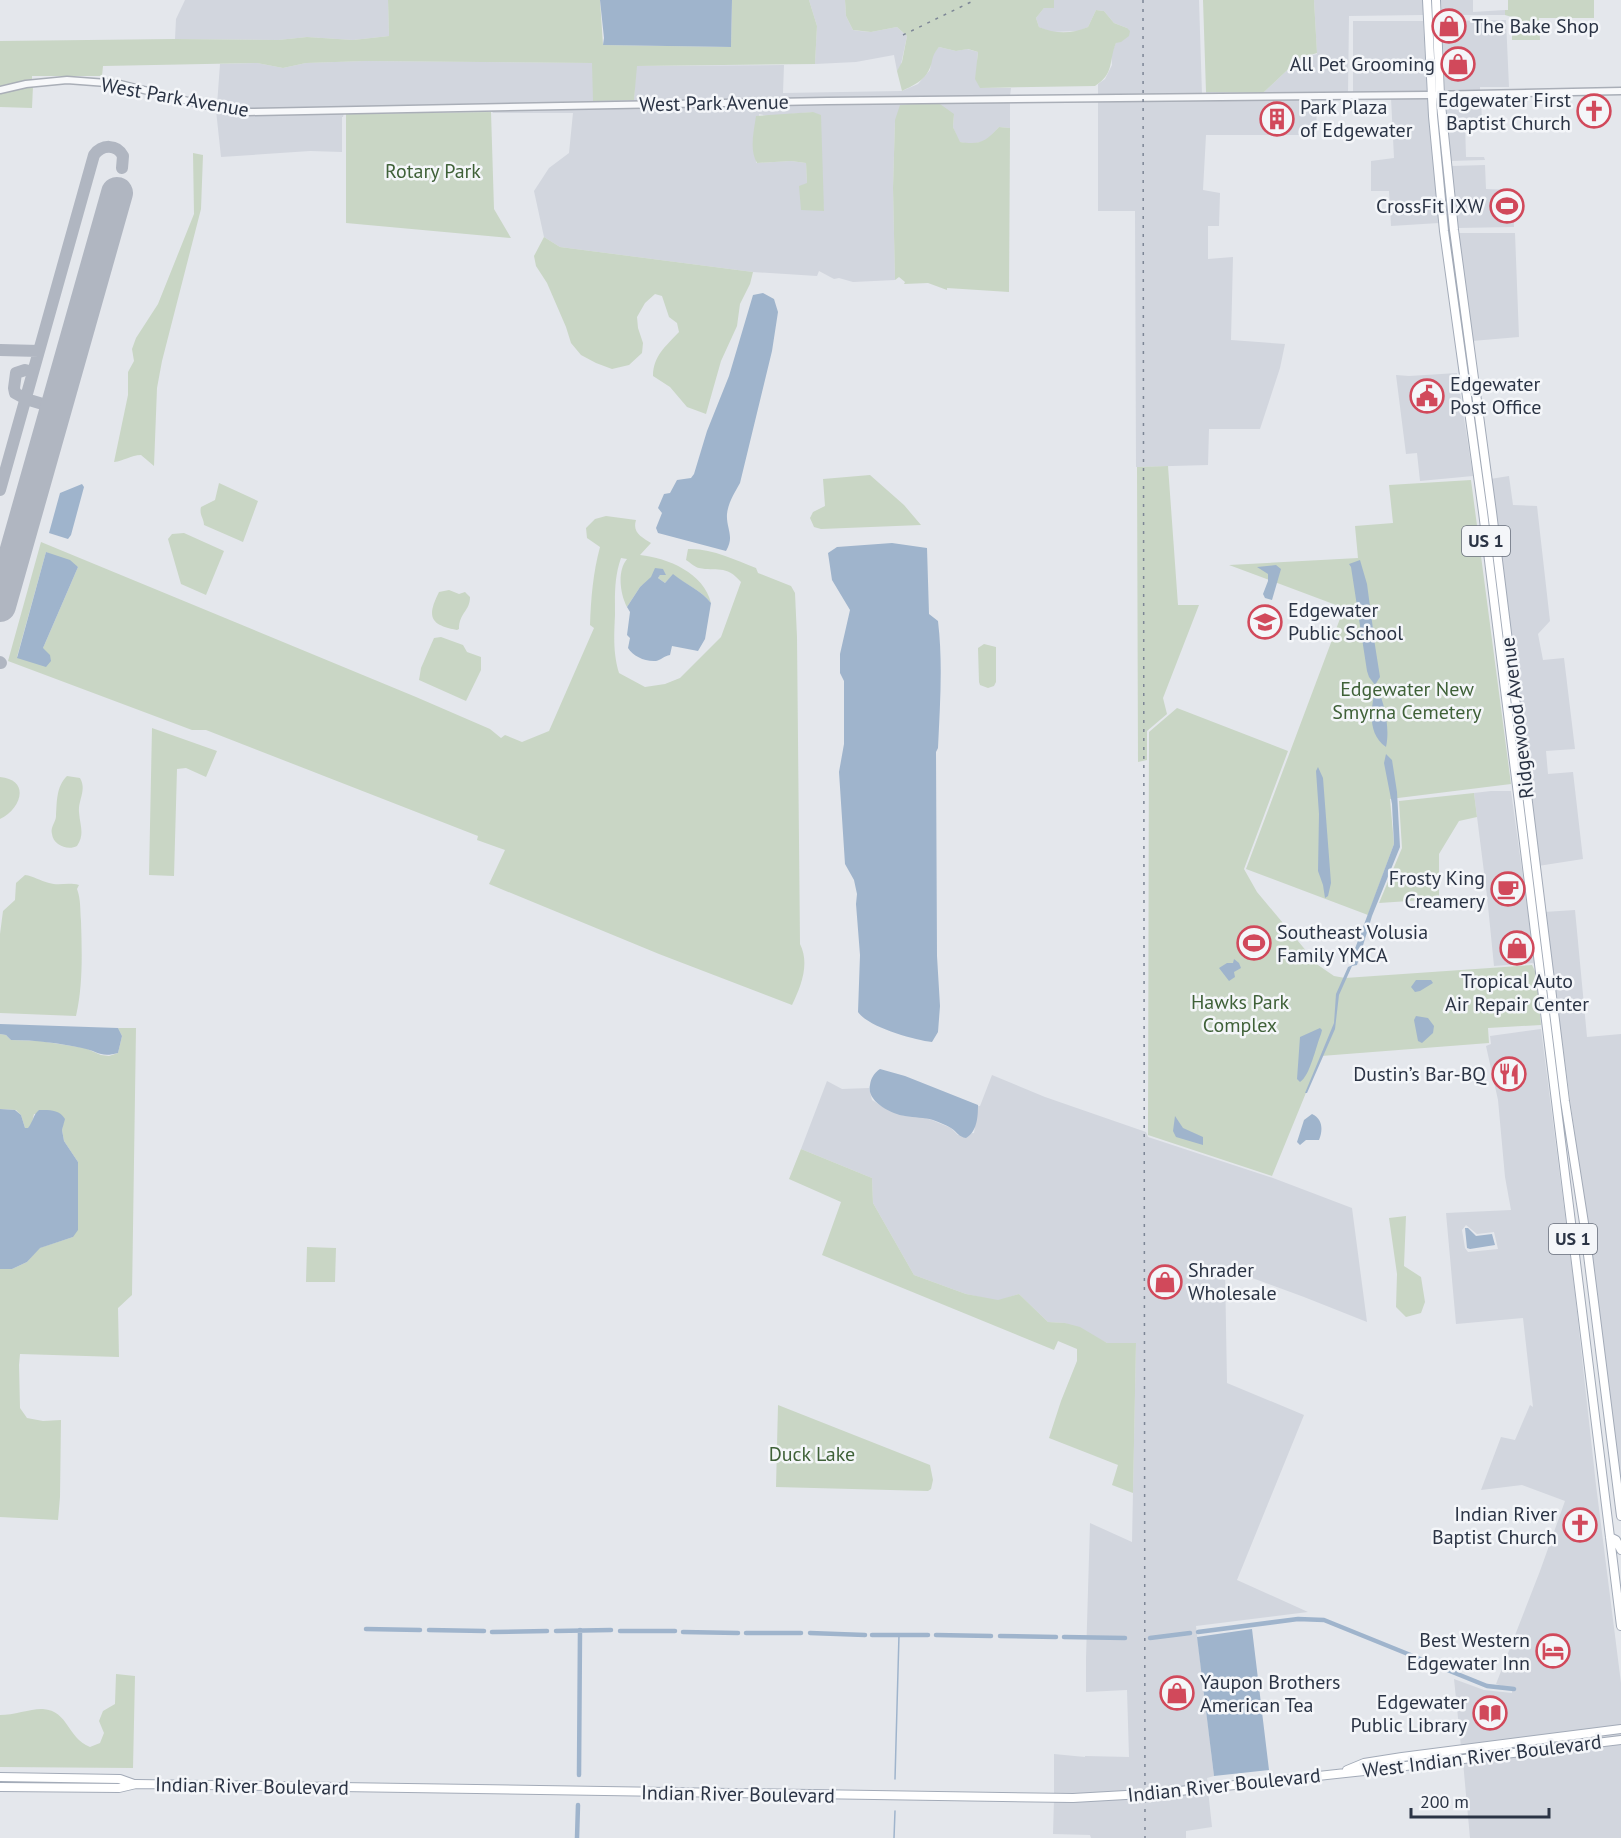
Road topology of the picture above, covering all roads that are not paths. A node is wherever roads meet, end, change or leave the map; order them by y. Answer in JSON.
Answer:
{"nodes":[{"id":1,"x":1427,"y":0,"type":"edge"},
{"id":2,"x":1436,"y":0,"type":"edge"},
{"id":3,"x":0,"y":90,"type":"edge"},
{"id":4,"x":1621,"y":91,"type":"edge"},
{"id":5,"x":1431,"y":95,"type":"junction"},
{"id":6,"x":1440,"y":95,"type":"junction"},
{"id":7,"x":1438,"y":172,"type":"junction"},
{"id":8,"x":1454,"y":230,"type":"junction"},
{"id":9,"x":1450,"y":278,"type":"junction"},
{"id":10,"x":1465,"y":324,"type":"junction"},
{"id":11,"x":1494,"y":603,"type":"junction"},
{"id":12,"x":1510,"y":661,"type":"junction"},
{"id":13,"x":1502,"y":673,"type":"junction"},
{"id":14,"x":1520,"y":738,"type":"junction"},
{"id":15,"x":1516,"y":789,"type":"junction"},
{"id":16,"x":1533,"y":846,"type":"junction"},
{"id":17,"x":1524,"y":852,"type":"junction"},
{"id":18,"x":1540,"y":904,"type":"junction"},
{"id":19,"x":1552,"y":1071,"type":"junction"},
{"id":20,"x":1565,"y":1101,"type":"junction"},
{"id":21,"x":1556,"y":1103,"type":"junction"},
{"id":22,"x":1571,"y":1138,"type":"junction"},
{"id":23,"x":1595,"y":1415,"type":"junction"},
{"id":24,"x":1611,"y":1434,"type":"junction"},
{"id":25,"x":1621,"y":1515,"type":"edge"},
{"id":26,"x":1610,"y":1537,"type":"junction"},
{"id":27,"x":1621,"y":1550,"type":"edge"},
{"id":28,"x":1621,"y":1626,"type":"edge"},
{"id":29,"x":1621,"y":1729,"type":"edge"},
{"id":30,"x":1621,"y":1740,"type":"edge"},
{"id":31,"x":1340,"y":1773,"type":"junction"},
{"id":32,"x":0,"y":1777,"type":"edge"},
{"id":33,"x":136,"y":1784,"type":"junction"},
{"id":34,"x":0,"y":1787,"type":"edge"}],
"edges":[{"from":1,"to":5,"type":"main road","name":"Ridgewood Avenue","number":"US 1"},
{"from":2,"to":6,"type":"main road","name":"Ridgewood Avenue","number":"US 1"},
{"from":3,"to":5,"type":"street","name":"West Park Avenue"},
{"from":4,"to":6,"type":"street","name":"West Park Avenue"},
{"from":5,"to":6,"type":"street","name":"West Park Avenue"},
{"from":5,"to":7,"type":"main road","name":"Ridgewood Avenue","number":"US 1"},
{"from":6,"to":8,"type":"main road","name":"Ridgewood Avenue","number":"US 1"},
{"from":7,"to":8,"type":"main road"},
{"from":7,"to":9,"type":"main road","name":"Ridgewood Avenue","number":"US 1"},
{"from":8,"to":10,"type":"main road","name":"Ridgewood Avenue","number":"US 1"},
{"from":9,"to":10,"type":"main road"},
{"from":9,"to":11,"type":"main road","name":"Ridgewood Avenue","number":"US 1"},
{"from":10,"to":12,"type":"main road","name":"Ridgewood Avenue","number":"US 1"},
{"from":11,"to":12,"type":"main road"},
{"from":11,"to":13,"type":"main road","name":"Ridgewood Avenue","number":"US 1"},
{"from":12,"to":14,"type":"main road","name":"Ridgewood Avenue","number":"US 1"},
{"from":13,"to":14,"type":"main road"},
{"from":13,"to":15,"type":"main road","name":"Ridgewood Avenue","number":"US 1"},
{"from":14,"to":16,"type":"main road","name":"Ridgewood Avenue","number":"US 1"},
{"from":15,"to":16,"type":"main road"},
{"from":15,"to":17,"type":"main road","name":"Ridgewood Avenue","number":"US 1"},
{"from":16,"to":18,"type":"main road","name":"Ridgewood Avenue","number":"US 1"},
{"from":17,"to":18,"type":"main road"},
{"from":17,"to":19,"type":"main road","name":"Ridgewood Avenue","number":"US 1"},
{"from":18,"to":20,"type":"main road","name":"Ridgewood Avenue","number":"US 1"},
{"from":19,"to":20,"type":"main road"},
{"from":19,"to":21,"type":"main road","name":"Ridgewood Avenue","number":"US 1"},
{"from":20,"to":22,"type":"main road","name":"Ridgewood Avenue","number":"US 1"},
{"from":21,"to":22,"type":"main road"},
{"from":21,"to":23,"type":"main road","name":"Ridgewood Avenue","number":"US 1"},
{"from":22,"to":24,"type":"main road","name":"Ridgewood Avenue","number":"US 1"},
{"from":23,"to":24,"type":"main road"},
{"from":23,"to":26,"type":"main road","name":"Ridgewood Avenue","number":"US 1"},
{"from":24,"to":25,"type":"main road","name":"Ridgewood Avenue","number":"US 1"},
{"from":26,"to":27,"type":"main road"},
{"from":26,"to":28,"type":"main road","name":"Ridgewood Avenue","number":"US 1"},
{"from":29,"to":31,"type":"main road","name":"West Indian River Boulevard"},
{"from":30,"to":31,"type":"main road","name":"West Indian River Boulevard"},
{"from":31,"to":33,"type":"main road","name":"Indian River Boulevard"},
{"from":32,"to":33,"type":"main road","name":"Indian River Boulevard"},
{"from":33,"to":34,"type":"main road","name":"Indian River Boulevard"}]}
